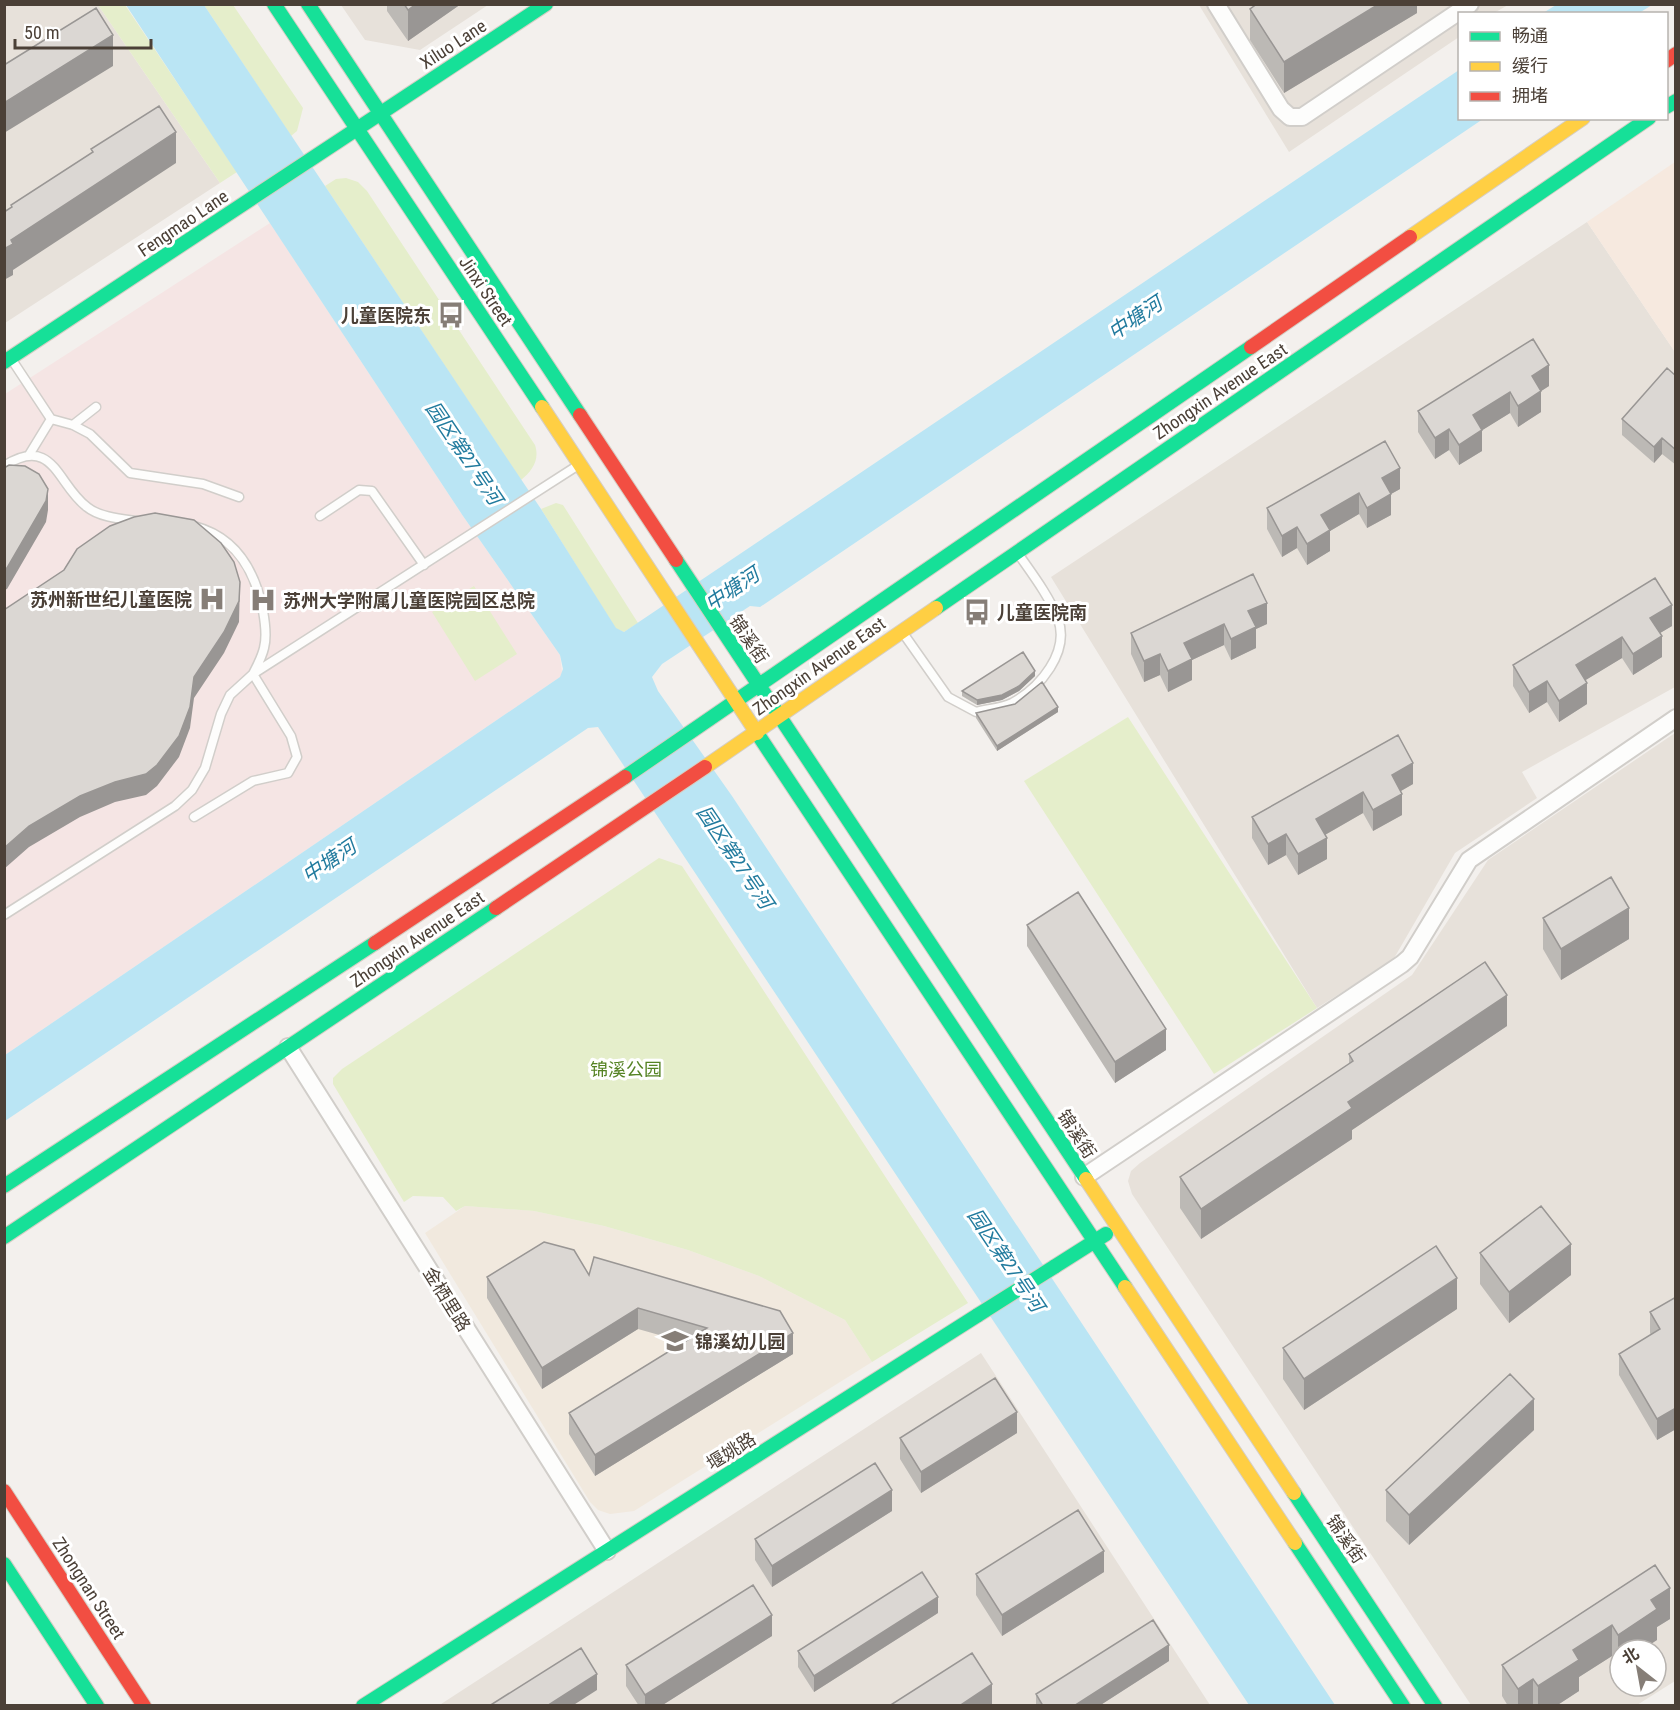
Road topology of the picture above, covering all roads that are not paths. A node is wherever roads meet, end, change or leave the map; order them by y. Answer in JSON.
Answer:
{"nodes":[{"id":1,"x":273,"y":4,"type":"edge"},
{"id":2,"x":308,"y":4,"type":"edge"},
{"id":3,"x":546,"y":4,"type":"edge"},
{"id":4,"x":1216,"y":4,"type":"edge"},
{"id":5,"x":1458,"y":12,"type":"edge"},
{"id":6,"x":380,"y":113,"type":"junction"},
{"id":7,"x":1580,"y":120,"type":"edge"},
{"id":8,"x":1647,"y":120,"type":"edge"},
{"id":9,"x":356,"y":128,"type":"junction"},
{"id":10,"x":8,"y":360,"type":"edge"},
{"id":11,"x":96,"y":407,"type":"dead end"},
{"id":12,"x":51,"y":420,"type":"junction"},
{"id":13,"x":73,"y":425,"type":"junction"},
{"id":14,"x":29,"y":455,"type":"junction"},
{"id":15,"x":580,"y":464,"type":"junction"},
{"id":16,"x":4,"y":466,"type":"edge"},
{"id":17,"x":239,"y":497,"type":"dead end"},
{"id":18,"x":320,"y":516,"type":"dead end"},
{"id":19,"x":150,"y":522,"type":"edge"},
{"id":20,"x":186,"y":524,"type":"edge"},
{"id":21,"x":1017,"y":551,"type":"junction"},
{"id":22,"x":424,"y":565,"type":"junction"},
{"id":23,"x":689,"y":582,"type":"joint"},
{"id":24,"x":901,"y":631,"type":"junction"},
{"id":25,"x":253,"y":674,"type":"junction"},
{"id":26,"x":758,"y":686,"type":"junction"},
{"id":27,"x":737,"y":700,"type":"junction"},
{"id":28,"x":779,"y":715,"type":"junction"},
{"id":29,"x":1676,"y":718,"type":"edge"},
{"id":30,"x":758,"y":730,"type":"junction"},
{"id":31,"x":194,"y":817,"type":"dead end"},
{"id":32,"x":4,"y":915,"type":"edge"},
{"id":33,"x":288,"y":1047,"type":"junction"},
{"id":34,"x":1084,"y":1177,"type":"junction"},
{"id":35,"x":4,"y":1186,"type":"edge"},
{"id":36,"x":1118,"y":1227,"type":"junction"},
{"id":37,"x":4,"y":1237,"type":"edge"},
{"id":38,"x":1095,"y":1241,"type":"junction"},
{"id":39,"x":4,"y":1491,"type":"edge"},
{"id":40,"x":607,"y":1551,"type":"junction"},
{"id":41,"x":4,"y":1564,"type":"edge"},
{"id":42,"x":97,"y":1706,"type":"edge"},
{"id":43,"x":144,"y":1706,"type":"edge"},
{"id":44,"x":363,"y":1706,"type":"edge"},
{"id":45,"x":1403,"y":1706,"type":"edge"},
{"id":46,"x":1435,"y":1706,"type":"edge"}],
"edges":[{"from":1,"to":9,"type":"main road","name":"Jinxi Street"},
{"from":2,"to":6,"type":"main road","name":"Jinxi Street"},
{"from":3,"to":6,"type":"main road","name":"Xiluo Lane"},
{"from":4,"to":5,"type":"street"},
{"from":6,"to":9,"type":"main road","name":"Fengmao Lane"},
{"from":6,"to":23,"type":"main road","name":"Jinxi Street"},
{"from":7,"to":26,"type":"main road","name":"Zhongxin Avenue East"},
{"from":8,"to":21,"type":"main road","name":"Zhongxin Avenue East"},
{"from":9,"to":10,"type":"main road","name":"Fengmao Lane"},
{"from":9,"to":15,"type":"main road","name":"Jinxi Street"},
{"from":10,"to":12,"type":"lane"},
{"from":11,"to":13,"type":"lane"},
{"from":12,"to":13,"type":"lane"},
{"from":12,"to":14,"type":"lane"},
{"from":13,"to":17,"type":"lane"},
{"from":14,"to":16,"type":"lane"},
{"from":14,"to":19,"type":"lane"},
{"from":15,"to":22,"type":"lane"},
{"from":15,"to":27,"type":"main road","name":"Jinxi Street"},
{"from":18,"to":22,"type":"lane"},
{"from":20,"to":25,"type":"lane"},
{"from":21,"to":24,"type":"main road","name":"Zhongxin Avenue East"},
{"from":21,"to":24,"type":"lane"},
{"from":22,"to":25,"type":"lane"},
{"from":23,"to":26,"type":"main road","name":"锦溪街"},
{"from":24,"to":28,"type":"main road","name":"Zhongxin Avenue East"},
{"from":25,"to":31,"type":"lane"},
{"from":25,"to":32,"type":"lane"},
{"from":26,"to":27,"type":"main road","name":"Zhongxin Avenue East"},
{"from":26,"to":28,"type":"main road","name":"锦溪街"},
{"from":27,"to":30,"type":"main road"},
{"from":27,"to":35,"type":"main road","name":"Zhongxin Avenue East"},
{"from":28,"to":30,"type":"main road","name":"Zhongxin Avenue East"},
{"from":28,"to":34,"type":"main road","name":"锦溪街"},
{"from":29,"to":34,"type":"street"},
{"from":30,"to":33,"type":"main road","name":"Zhongxin Avenue East"},
{"from":30,"to":38,"type":"main road"},
{"from":33,"to":37,"type":"main road","name":"Zhongxin Avenue East"},
{"from":33,"to":40,"type":"street","name":"金栖里路"},
{"from":34,"to":36,"type":"main road","name":"锦溪街"},
{"from":36,"to":38,"type":"main road","name":"堰姚路"},
{"from":36,"to":46,"type":"main road","name":"锦溪街"},
{"from":38,"to":40,"type":"main road","name":"堰姚路","bridge":true},
{"from":38,"to":45,"type":"main road"},
{"from":39,"to":43,"type":"main road","name":"Zhongnan Street"},
{"from":40,"to":44,"type":"main road","name":"堰姚路"},
{"from":41,"to":42,"type":"main road"}]}
